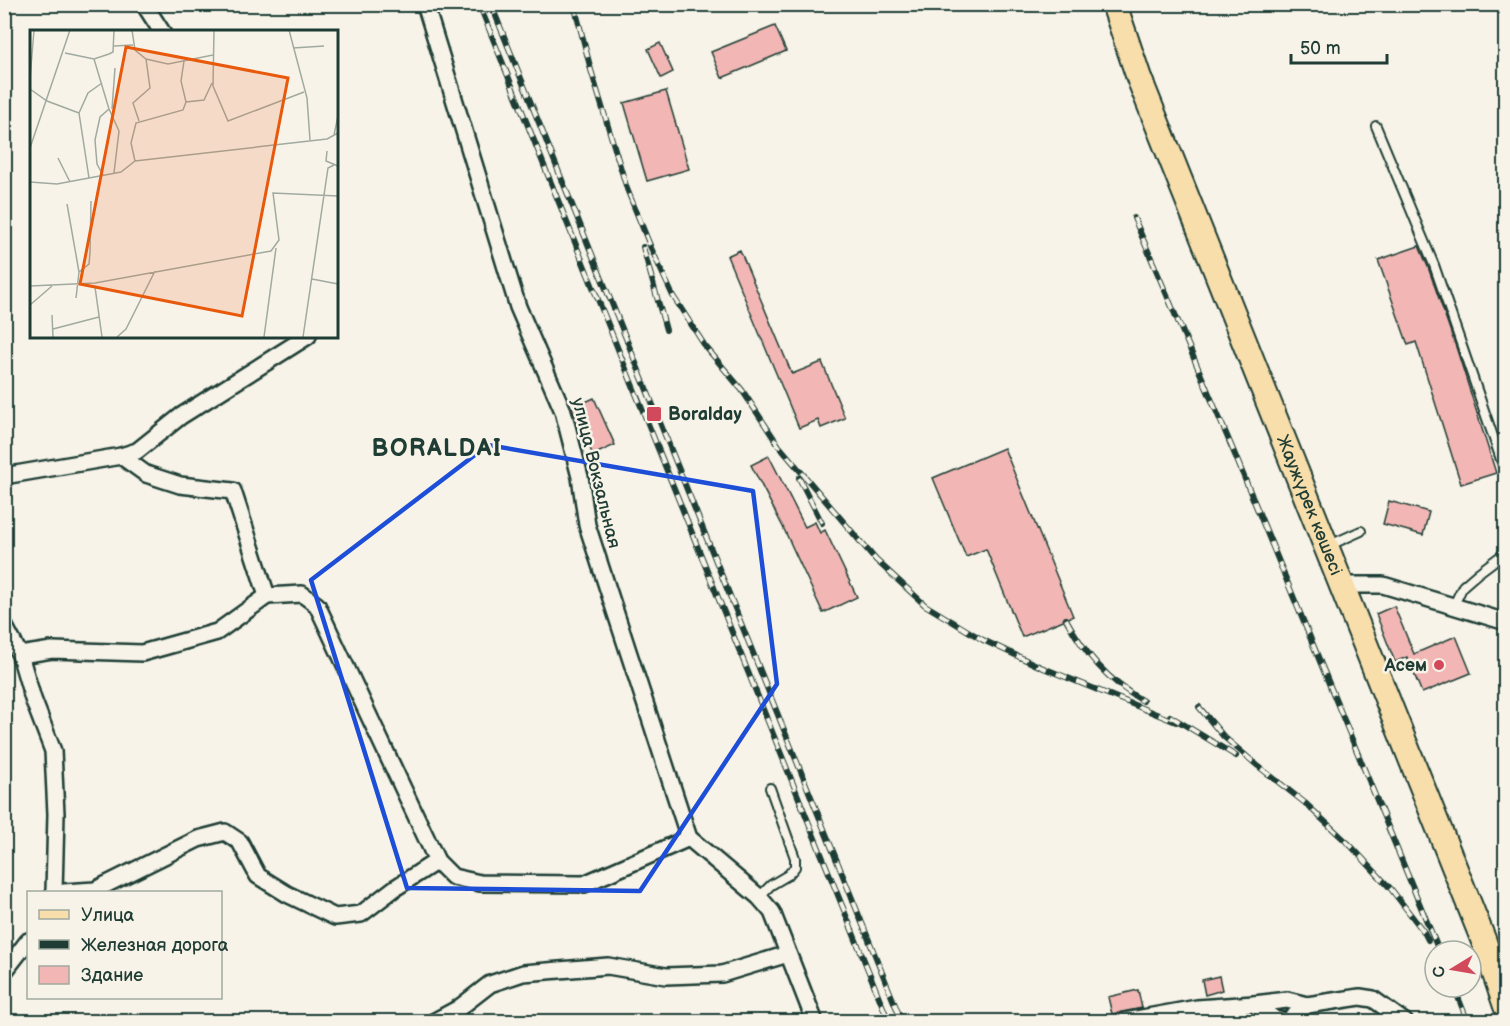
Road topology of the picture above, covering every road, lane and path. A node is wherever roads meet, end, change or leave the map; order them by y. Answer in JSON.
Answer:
{"nodes":[{"id":1,"x":144,"y":4,"type":"edge"},
{"id":2,"x":425,"y":4,"type":"edge"},
{"id":3,"x":1114,"y":4,"type":"edge"},
{"id":4,"x":161,"y":30,"type":"edge"},
{"id":5,"x":1376,"y":126,"type":"dead end"},
{"id":6,"x":305,"y":338,"type":"edge"},
{"id":7,"x":121,"y":456,"type":"junction"},
{"id":8,"x":1506,"y":474,"type":"edge"},
{"id":9,"x":4,"y":476,"type":"edge"},
{"id":10,"x":1361,"y":531,"type":"dead end"},
{"id":11,"x":1326,"y":547,"type":"junction"},
{"id":12,"x":1506,"y":552,"type":"edge"},
{"id":13,"x":1342,"y":585,"type":"junction"},
{"id":14,"x":267,"y":596,"type":"junction"},
{"id":15,"x":1453,"y":607,"type":"junction"},
{"id":16,"x":1506,"y":622,"type":"edge"},
{"id":17,"x":4,"y":626,"type":"edge"},
{"id":18,"x":20,"y":655,"type":"junction"},
{"id":19,"x":770,"y":788,"type":"dead end"},
{"id":20,"x":689,"y":838,"type":"junction"},
{"id":21,"x":437,"y":861,"type":"junction"},
{"id":22,"x":54,"y":891,"type":"edge"},
{"id":23,"x":80,"y":891,"type":"edge"},
{"id":24,"x":759,"y":897,"type":"junction"},
{"id":25,"x":27,"y":942,"type":"edge"},
{"id":26,"x":788,"y":954,"type":"junction"},
{"id":27,"x":4,"y":972,"type":"edge"},
{"id":28,"x":1506,"y":1006,"type":"edge"},
{"id":29,"x":814,"y":1021,"type":"edge"},
{"id":30,"x":433,"y":1022,"type":"edge"},
{"id":31,"x":1120,"y":1022,"type":"edge"},
{"id":32,"x":1404,"y":1022,"type":"edge"}],
"edges":[{"from":1,"to":4,"type":"street"},
{"from":2,"to":20,"type":"street","name":"улица Вокзальная"},
{"from":3,"to":11,"type":"main road","name":"Жаужүрек көшесі"},
{"from":5,"to":8,"type":"lane"},
{"from":6,"to":7,"type":"street"},
{"from":7,"to":9,"type":"street"},
{"from":7,"to":14,"type":"street"},
{"from":10,"to":11,"type":"lane"},
{"from":11,"to":13,"type":"main road","name":"Жаужүрек көшесі"},
{"from":12,"to":15,"type":"lane"},
{"from":13,"to":15,"type":"street"},
{"from":13,"to":28,"type":"main road","name":"Жаужүрек көшесі"},
{"from":14,"to":18,"type":"street"},
{"from":14,"to":21,"type":"street"},
{"from":15,"to":16,"type":"street"},
{"from":17,"to":18,"type":"street"},
{"from":18,"to":22,"type":"street"},
{"from":19,"to":24,"type":"lane"},
{"from":20,"to":21,"type":"street"},
{"from":20,"to":24,"type":"street"},
{"from":21,"to":23,"type":"street"},
{"from":24,"to":26,"type":"street"},
{"from":25,"to":27,"type":"street"},
{"from":26,"to":29,"type":"street"},
{"from":26,"to":30,"type":"street"},
{"from":31,"to":32,"type":"street"}]}
